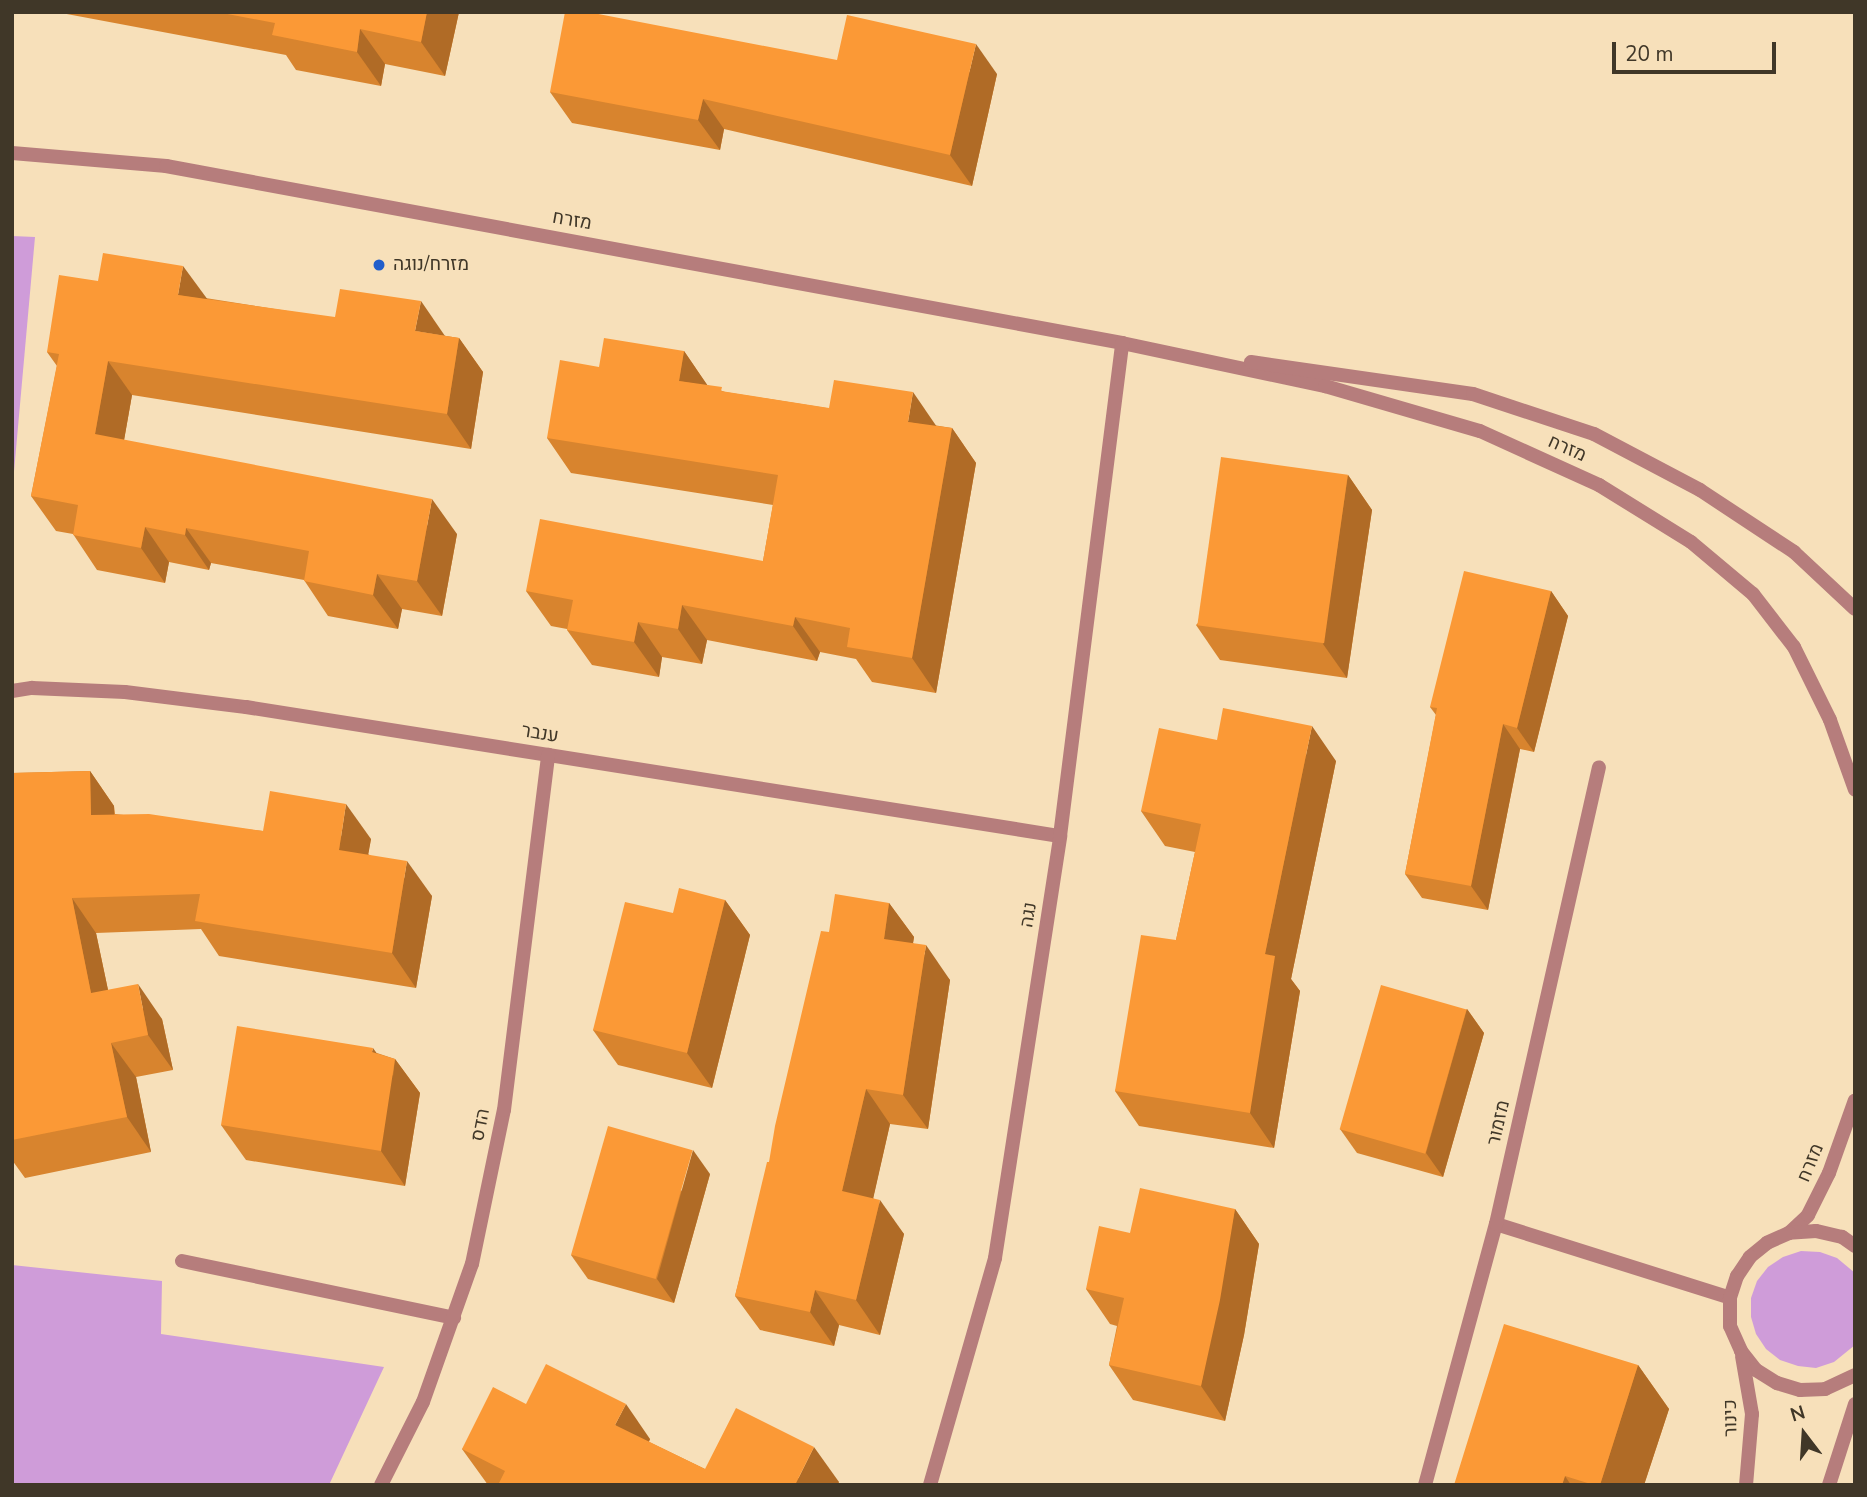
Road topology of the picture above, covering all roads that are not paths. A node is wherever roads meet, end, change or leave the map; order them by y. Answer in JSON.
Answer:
{"nodes":[{"id":1,"x":12,"y":153,"type":"edge"},
{"id":2,"x":1122,"y":343,"type":"junction"},
{"id":3,"x":1855,"y":609,"type":"edge"},
{"id":4,"x":12,"y":691,"type":"edge"},
{"id":5,"x":548,"y":755,"type":"junction"},
{"id":6,"x":1599,"y":767,"type":"dead end"},
{"id":7,"x":1855,"y":790,"type":"edge"},
{"id":8,"x":1060,"y":836,"type":"junction"},
{"id":9,"x":1855,"y":1100,"type":"edge"},
{"id":10,"x":1496,"y":1224,"type":"junction"},
{"id":11,"x":1788,"y":1233,"type":"junction"},
{"id":12,"x":1855,"y":1245,"type":"edge"},
{"id":13,"x":182,"y":1261,"type":"dead end"},
{"id":14,"x":1730,"y":1298,"type":"junction"},
{"id":15,"x":454,"y":1318,"type":"junction"},
{"id":16,"x":1741,"y":1351,"type":"junction"},
{"id":17,"x":1855,"y":1375,"type":"edge"},
{"id":18,"x":1855,"y":1404,"type":"edge"},
{"id":19,"x":381,"y":1485,"type":"edge"},
{"id":20,"x":930,"y":1485,"type":"edge"},
{"id":21,"x":1425,"y":1485,"type":"edge"},
{"id":22,"x":1746,"y":1485,"type":"edge"},
{"id":23,"x":1829,"y":1485,"type":"edge"}],
"edges":[{"from":1,"to":2,"type":"street","name":"מזרח"},
{"from":2,"to":3,"type":"street","name":"מזרח"},
{"from":2,"to":7,"type":"street","name":"מזרח"},
{"from":2,"to":8,"type":"street","name":"נגה"},
{"from":4,"to":5,"type":"street","name":"ענבר"},
{"from":5,"to":8,"type":"street","name":"ענבר"},
{"from":5,"to":15,"type":"street","name":"הדס"},
{"from":6,"to":10,"type":"street","name":"מזמור"},
{"from":8,"to":20,"type":"street","name":"נגה"},
{"from":9,"to":11,"type":"street","name":"מזרח"},
{"from":10,"to":14,"type":"street"},
{"from":10,"to":21,"type":"street","name":"מזמור"},
{"from":11,"to":12,"type":"street"},
{"from":11,"to":14,"type":"street"},
{"from":13,"to":15,"type":"street"},
{"from":14,"to":16,"type":"street","name":"כינור"},
{"from":15,"to":19,"type":"street","name":"הדס"},
{"from":16,"to":17,"type":"street"},
{"from":16,"to":22,"type":"street","name":"כינור"},
{"from":18,"to":23,"type":"street"}]}
